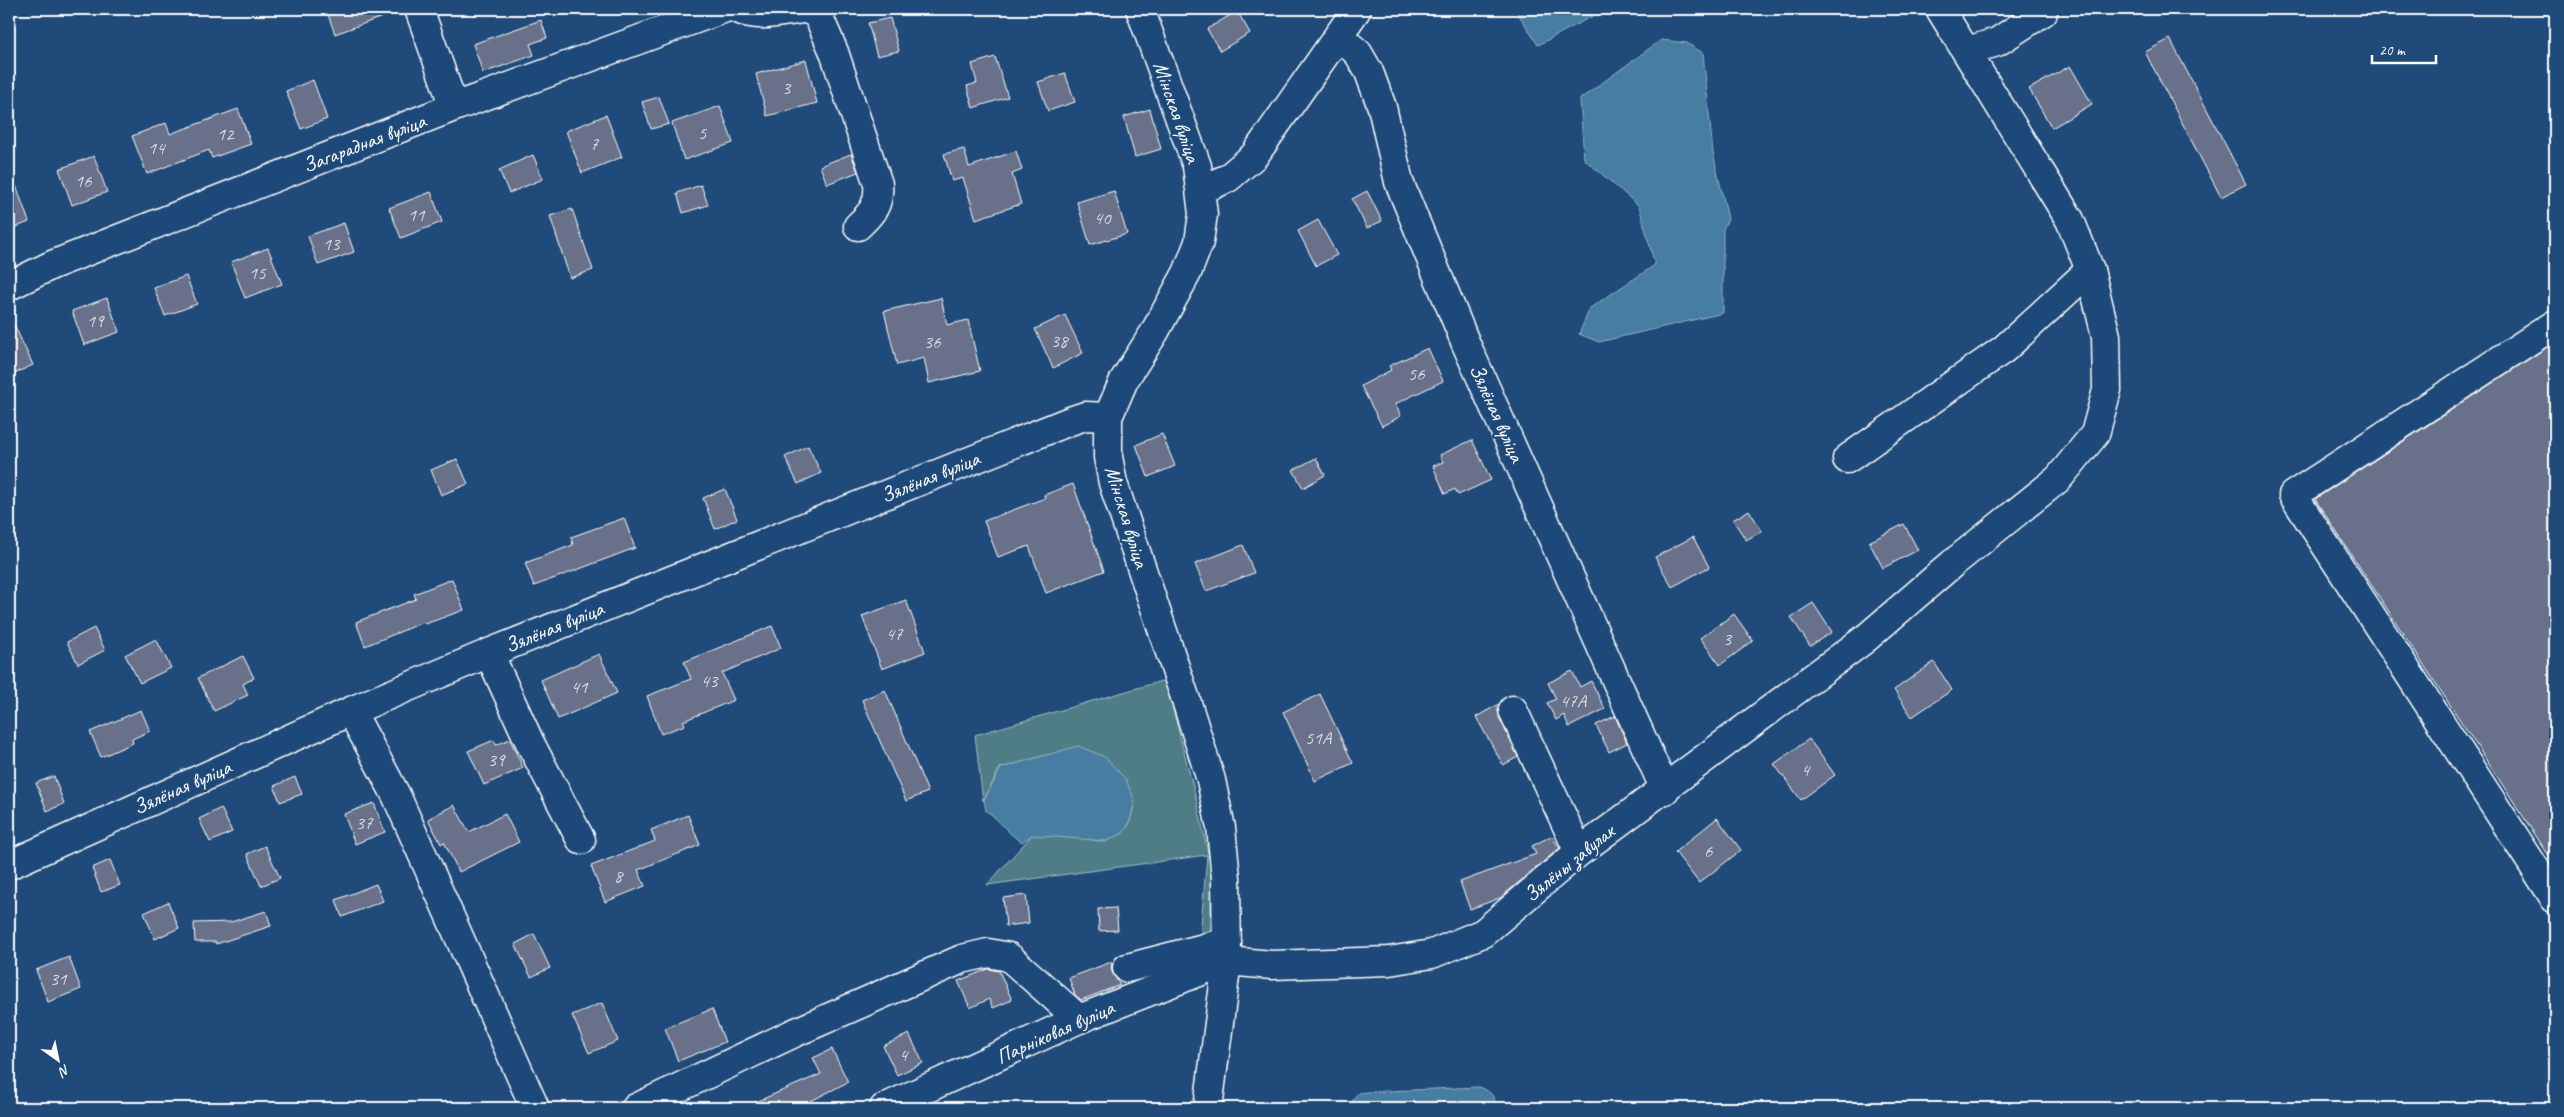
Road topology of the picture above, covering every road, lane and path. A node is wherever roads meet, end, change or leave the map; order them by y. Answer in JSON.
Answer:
{"nodes":[{"id":1,"x":419,"y":9,"type":"edge"},
{"id":2,"x":722,"y":9,"type":"edge"},
{"id":3,"x":737,"y":9,"type":"edge"},
{"id":4,"x":805,"y":9,"type":"edge"},
{"id":5,"x":1140,"y":9,"type":"edge"},
{"id":6,"x":1357,"y":9,"type":"edge"},
{"id":7,"x":1940,"y":9,"type":"edge"},
{"id":8,"x":2043,"y":12,"type":"dead end"},
{"id":9,"x":1338,"y":36,"type":"junction"},
{"id":10,"x":1967,"y":51,"type":"junction"},
{"id":11,"x":454,"y":107,"type":"junction"},
{"id":12,"x":1201,"y":190,"type":"junction"},
{"id":13,"x":858,"y":226,"type":"dead end"},
{"id":14,"x":2090,"y":270,"type":"junction"},
{"id":15,"x":9,"y":286,"type":"edge"},
{"id":16,"x":2555,"y":324,"type":"edge"},
{"id":17,"x":1108,"y":416,"type":"junction"},
{"id":18,"x":1847,"y":459,"type":"dead end"},
{"id":19,"x":489,"y":653,"type":"junction"},
{"id":20,"x":1513,"y":710,"type":"dead end"},
{"id":21,"x":351,"y":711,"type":"junction"},
{"id":22,"x":1665,"y":790,"type":"junction"},
{"id":23,"x":581,"y":840,"type":"dead end"},
{"id":24,"x":1578,"y":852,"type":"junction"},
{"id":25,"x":9,"y":865,"type":"edge"},
{"id":26,"x":2555,"y":899,"type":"edge"},
{"id":27,"x":1227,"y":943,"type":"junction"},
{"id":28,"x":1127,"y":968,"type":"dead end"},
{"id":29,"x":1079,"y":1019,"type":"junction"},
{"id":30,"x":535,"y":1108,"type":"edge"},
{"id":31,"x":636,"y":1108,"type":"edge"},
{"id":32,"x":884,"y":1108,"type":"edge"},
{"id":33,"x":1208,"y":1108,"type":"edge"}],
"edges":[{"from":1,"to":11,"type":"street"},
{"from":2,"to":11,"type":"street","name":"Загарадная вуліца"},
{"from":3,"to":4,"type":"street"},
{"from":4,"to":13,"type":"street"},
{"from":5,"to":12,"type":"street","name":"Мінская вуліца"},
{"from":6,"to":9,"type":"street"},
{"from":7,"to":10,"type":"street","name":"Зялёны завулак"},
{"from":8,"to":10,"type":"street"},
{"from":9,"to":12,"type":"street"},
{"from":9,"to":22,"type":"street","name":"Зялёная вуліца"},
{"from":10,"to":14,"type":"street","name":"Зялёны завулак"},
{"from":11,"to":15,"type":"street","name":"Загарадная вуліца"},
{"from":12,"to":17,"type":"street","name":"Мінская вуліца"},
{"from":14,"to":18,"type":"street"},
{"from":14,"to":22,"type":"street","name":"Зялёны завулак"},
{"from":16,"to":26,"type":"street"},
{"from":17,"to":19,"type":"street","name":"Зялёная вуліца"},
{"from":17,"to":27,"type":"street","name":"Мінская вуліца"},
{"from":19,"to":21,"type":"street","name":"Зялёная вуліца"},
{"from":19,"to":23,"type":"street"},
{"from":20,"to":24,"type":"street"},
{"from":21,"to":25,"type":"street","name":"Зялёная вуліца"},
{"from":21,"to":30,"type":"street"},
{"from":22,"to":24,"type":"street","name":"Зялёны завулак"},
{"from":24,"to":27,"type":"street","name":"Зялёны завулак"},
{"from":27,"to":28,"type":"street"},
{"from":27,"to":29,"type":"street","name":"Парніковая вуліца"},
{"from":27,"to":33,"type":"street","name":"Мінская вуліца"},
{"from":29,"to":31,"type":"street"},
{"from":29,"to":32,"type":"street","name":"Парніковая вуліца"}]}
